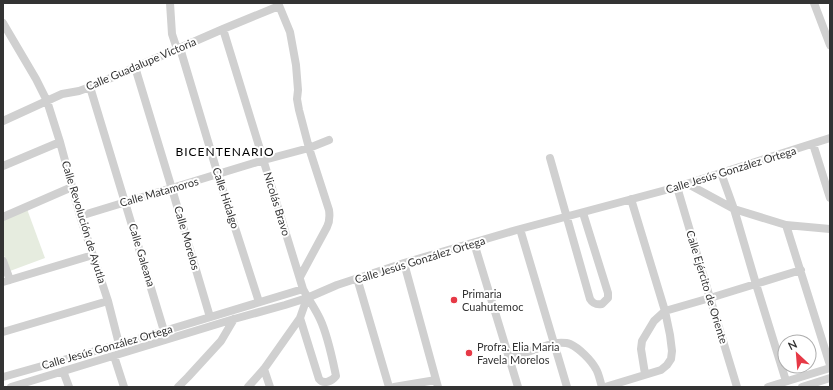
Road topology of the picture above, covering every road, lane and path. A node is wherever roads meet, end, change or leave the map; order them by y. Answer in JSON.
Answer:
{"nodes":[{"id":1,"x":170,"y":3,"type":"edge"},
{"id":2,"x":814,"y":3,"type":"edge"},
{"id":3,"x":278,"y":4,"type":"edge"},
{"id":4,"x":3,"y":23,"type":"edge"},
{"id":5,"x":223,"y":28,"type":"junction"},
{"id":6,"x":828,"y":32,"type":"edge"},
{"id":7,"x":830,"y":45,"type":"edge"},
{"id":8,"x":178,"y":49,"type":"junction"},
{"id":9,"x":135,"y":67,"type":"junction"},
{"id":10,"x":90,"y":87,"type":"junction"},
{"id":11,"x":47,"y":101,"type":"junction"},
{"id":12,"x":3,"y":121,"type":"edge"},
{"id":13,"x":830,"y":138,"type":"edge"},
{"id":14,"x":330,"y":140,"type":"dead end"},
{"id":15,"x":60,"y":142,"type":"junction"},
{"id":16,"x":813,"y":144,"type":"junction"},
{"id":17,"x":309,"y":148,"type":"junction"},
{"id":18,"x":550,"y":158,"type":"dead end"},
{"id":19,"x":264,"y":160,"type":"junction"},
{"id":20,"x":3,"y":166,"type":"edge"},
{"id":21,"x":721,"y":173,"type":"junction"},
{"id":22,"x":218,"y":175,"type":"junction"},
{"id":23,"x":688,"y":184,"type":"junction"},
{"id":24,"x":72,"y":187,"type":"junction"},
{"id":25,"x":678,"y":187,"type":"junction"},
{"id":26,"x":172,"y":189,"type":"junction"},
{"id":27,"x":830,"y":198,"type":"edge"},
{"id":28,"x":631,"y":199,"type":"junction"},
{"id":29,"x":126,"y":202,"type":"junction"},
{"id":30,"x":734,"y":209,"type":"junction"},
{"id":31,"x":584,"y":213,"type":"junction"},
{"id":32,"x":80,"y":216,"type":"junction"},
{"id":33,"x":3,"y":217,"type":"edge"},
{"id":34,"x":567,"y":217,"type":"junction"},
{"id":35,"x":786,"y":225,"type":"junction"},
{"id":36,"x":520,"y":229,"type":"junction"},
{"id":37,"x":830,"y":229,"type":"edge"},
{"id":38,"x":474,"y":243,"type":"junction"},
{"id":39,"x":93,"y":255,"type":"junction"},
{"id":40,"x":3,"y":261,"type":"edge"},
{"id":41,"x":404,"y":263,"type":"junction"},
{"id":42,"x":801,"y":270,"type":"junction"},
{"id":43,"x":300,"y":277,"type":"junction"},
{"id":44,"x":357,"y":278,"type":"junction"},
{"id":45,"x":6,"y":281,"type":"edge"},
{"id":46,"x":756,"y":284,"type":"junction"},
{"id":47,"x":303,"y":288,"type":"junction"},
{"id":48,"x":307,"y":298,"type":"junction"},
{"id":49,"x":710,"y":298,"type":"junction"},
{"id":50,"x":108,"y":300,"type":"junction"},
{"id":51,"x":259,"y":302,"type":"junction"},
{"id":52,"x":664,"y":311,"type":"junction"},
{"id":53,"x":210,"y":316,"type":"junction"},
{"id":54,"x":300,"y":318,"type":"junction"},
{"id":55,"x":234,"y":319,"type":"junction"},
{"id":56,"x":164,"y":331,"type":"junction"},
{"id":57,"x":3,"y":332,"type":"edge"},
{"id":58,"x":554,"y":343,"type":"junction"},
{"id":59,"x":119,"y":344,"type":"junction"},
{"id":60,"x":114,"y":356,"type":"junction"},
{"id":61,"x":510,"y":358,"type":"junction"},
{"id":62,"x":830,"y":366,"type":"edge"},
{"id":63,"x":264,"y":369,"type":"junction"},
{"id":64,"x":63,"y":371,"type":"junction"},
{"id":65,"x":645,"y":374,"type":"junction"},
{"id":66,"x":3,"y":377,"type":"edge"},
{"id":67,"x":830,"y":378,"type":"edge"},
{"id":68,"x":796,"y":379,"type":"junction"},
{"id":69,"x":786,"y":381,"type":"junction"},
{"id":70,"x":437,"y":384,"type":"edge"},
{"id":71,"x":625,"y":384,"type":"edge"},
{"id":72,"x":13,"y":387,"type":"edge"},
{"id":73,"x":69,"y":387,"type":"edge"},
{"id":74,"x":124,"y":387,"type":"edge"},
{"id":75,"x":178,"y":387,"type":"edge"},
{"id":76,"x":248,"y":387,"type":"edge"},
{"id":77,"x":270,"y":387,"type":"edge"},
{"id":78,"x":389,"y":387,"type":"edge"},
{"id":79,"x":394,"y":387,"type":"edge"},
{"id":80,"x":518,"y":387,"type":"edge"},
{"id":81,"x":567,"y":387,"type":"edge"},
{"id":82,"x":602,"y":387,"type":"edge"},
{"id":83,"x":605,"y":387,"type":"edge"},
{"id":84,"x":737,"y":387,"type":"edge"},
{"id":85,"x":768,"y":387,"type":"edge"},
{"id":86,"x":798,"y":387,"type":"edge"},
{"id":87,"x":802,"y":387,"type":"edge"}],
"edges":[{"from":1,"to":8,"type":"street","name":"Calle Hidalgo"},
{"from":2,"to":6,"type":"street"},
{"from":3,"to":5,"type":"street","name":"Calle Guadalupe Victoria"},
{"from":3,"to":17,"type":"street"},
{"from":4,"to":11,"type":"street","name":"Calle Revolución de Ayutla"},
{"from":5,"to":8,"type":"street","name":"Calle Guadalupe Victoria"},
{"from":5,"to":19,"type":"street","name":"Nicolás Bravo"},
{"from":6,"to":7,"type":"street"},
{"from":8,"to":9,"type":"street","name":"Calle Guadalupe Victoria"},
{"from":8,"to":22,"type":"street","name":"Calle Hidalgo"},
{"from":9,"to":10,"type":"street","name":"Calle Guadalupe Victoria"},
{"from":9,"to":26,"type":"street","name":"Calle Morelos"},
{"from":10,"to":11,"type":"street","name":"Calle Guadalupe Victoria"},
{"from":10,"to":29,"type":"street","name":"Calle Galeana"},
{"from":11,"to":12,"type":"street","name":"Calle Guadalupe Victoria"},
{"from":11,"to":15,"type":"street","name":"Calle Revolución de Ayutla"},
{"from":13,"to":16,"type":"street","name":"Calle Jesús González Ortega"},
{"from":14,"to":17,"type":"street","name":"Calle Matamoros"},
{"from":15,"to":20,"type":"street"},
{"from":15,"to":24,"type":"street","name":"Calle Revolución de Ayutla"},
{"from":16,"to":21,"type":"street","name":"Calle Jesús González Ortega"},
{"from":16,"to":27,"type":"street"},
{"from":17,"to":19,"type":"street","name":"Calle Matamoros"},
{"from":17,"to":43,"type":"street"},
{"from":18,"to":34,"type":"street"},
{"from":19,"to":22,"type":"street","name":"Calle Matamoros"},
{"from":19,"to":43,"type":"street","name":"Nicolás Bravo"},
{"from":21,"to":23,"type":"street","name":"Calle Jesús González Ortega"},
{"from":21,"to":30,"type":"street"},
{"from":22,"to":26,"type":"street","name":"Calle Matamoros"},
{"from":22,"to":51,"type":"street","name":"Calle Hidalgo"},
{"from":23,"to":25,"type":"street","name":"Calle Jesús González Ortega"},
{"from":23,"to":30,"type":"street"},
{"from":24,"to":32,"type":"street","name":"Calle Revolución de Ayutla"},
{"from":24,"to":33,"type":"street"},
{"from":25,"to":28,"type":"street","name":"Calle Jesús González Ortega"},
{"from":25,"to":49,"type":"street","name":"Calle Ejército de Oriente"},
{"from":26,"to":29,"type":"street","name":"Calle Matamoros"},
{"from":26,"to":53,"type":"street","name":"Calle Morelos"},
{"from":28,"to":31,"type":"street","name":"Calle Jesús González Ortega"},
{"from":28,"to":52,"type":"street"},
{"from":29,"to":32,"type":"street","name":"Calle Matamoros"},
{"from":29,"to":56,"type":"street","name":"Calle Galeana"},
{"from":30,"to":35,"type":"street"},
{"from":30,"to":46,"type":"street"},
{"from":31,"to":34,"type":"street","name":"Calle Jesús González Ortega"},
{"from":31,"to":34,"type":"street"},
{"from":32,"to":39,"type":"street","name":"Calle Revolución de Ayutla"},
{"from":34,"to":36,"type":"street","name":"Calle Jesús González Ortega"},
{"from":35,"to":37,"type":"street"},
{"from":35,"to":42,"type":"street"},
{"from":36,"to":38,"type":"street","name":"Calle Jesús González Ortega"},
{"from":36,"to":58,"type":"street"},
{"from":38,"to":41,"type":"street","name":"Calle Jesús González Ortega"},
{"from":38,"to":61,"type":"street"},
{"from":39,"to":45,"type":"street"},
{"from":39,"to":50,"type":"street","name":"Calle Revolución de Ayutla"},
{"from":40,"to":45,"type":"street"},
{"from":41,"to":44,"type":"street","name":"Calle Jesús González Ortega"},
{"from":41,"to":70,"type":"street"},
{"from":42,"to":46,"type":"street"},
{"from":42,"to":62,"type":"street"},
{"from":43,"to":47,"type":"street","name":"Nicolás Bravo"},
{"from":44,"to":48,"type":"street","name":"Calle Jesús González Ortega"},
{"from":44,"to":78,"type":"street"},
{"from":46,"to":49,"type":"street"},
{"from":46,"to":69,"type":"street"},
{"from":47,"to":48,"type":"street","name":"Nicolás Bravo"},
{"from":47,"to":51,"type":"street","name":"Calle Jesús González Ortega"},
{"from":48,"to":54,"type":"street"},
{"from":48,"to":54,"type":"street","name":"Nicolás Bravo"},
{"from":48,"to":55,"type":"street","name":"Calle Jesús González Ortega"},
{"from":49,"to":52,"type":"street"},
{"from":49,"to":84,"type":"street","name":"Calle Ejército de Oriente"},
{"from":50,"to":57,"type":"street"},
{"from":50,"to":59,"type":"street","name":"Calle Revolución de Ayutla"},
{"from":51,"to":53,"type":"street","name":"Calle Jesús González Ortega"},
{"from":52,"to":65,"type":"street"},
{"from":52,"to":65,"type":"street"},
{"from":53,"to":56,"type":"street","name":"Calle Jesús González Ortega"},
{"from":54,"to":63,"type":"street"},
{"from":55,"to":60,"type":"street","name":"Calle Jesús González Ortega"},
{"from":55,"to":75,"type":"street"},
{"from":56,"to":59,"type":"street","name":"Calle Jesús González Ortega"},
{"from":58,"to":61,"type":"street"},
{"from":58,"to":81,"type":"street"},
{"from":58,"to":82,"type":"street"},
{"from":59,"to":66,"type":"street","name":"Calle Jesús González Ortega"},
{"from":60,"to":64,"type":"street","name":"Calle Jesús González Ortega"},
{"from":60,"to":74,"type":"street"},
{"from":61,"to":80,"type":"street"},
{"from":62,"to":68,"type":"street"},
{"from":63,"to":76,"type":"street"},
{"from":63,"to":77,"type":"street"},
{"from":64,"to":72,"type":"street","name":"Calle Jesús González Ortega"},
{"from":64,"to":73,"type":"street"},
{"from":65,"to":71,"type":"street"},
{"from":67,"to":87,"type":"street"},
{"from":68,"to":69,"type":"street"},
{"from":68,"to":86,"type":"street"},
{"from":69,"to":85,"type":"street"},
{"from":70,"to":79,"type":"street"},
{"from":71,"to":83,"type":"street"}]}
